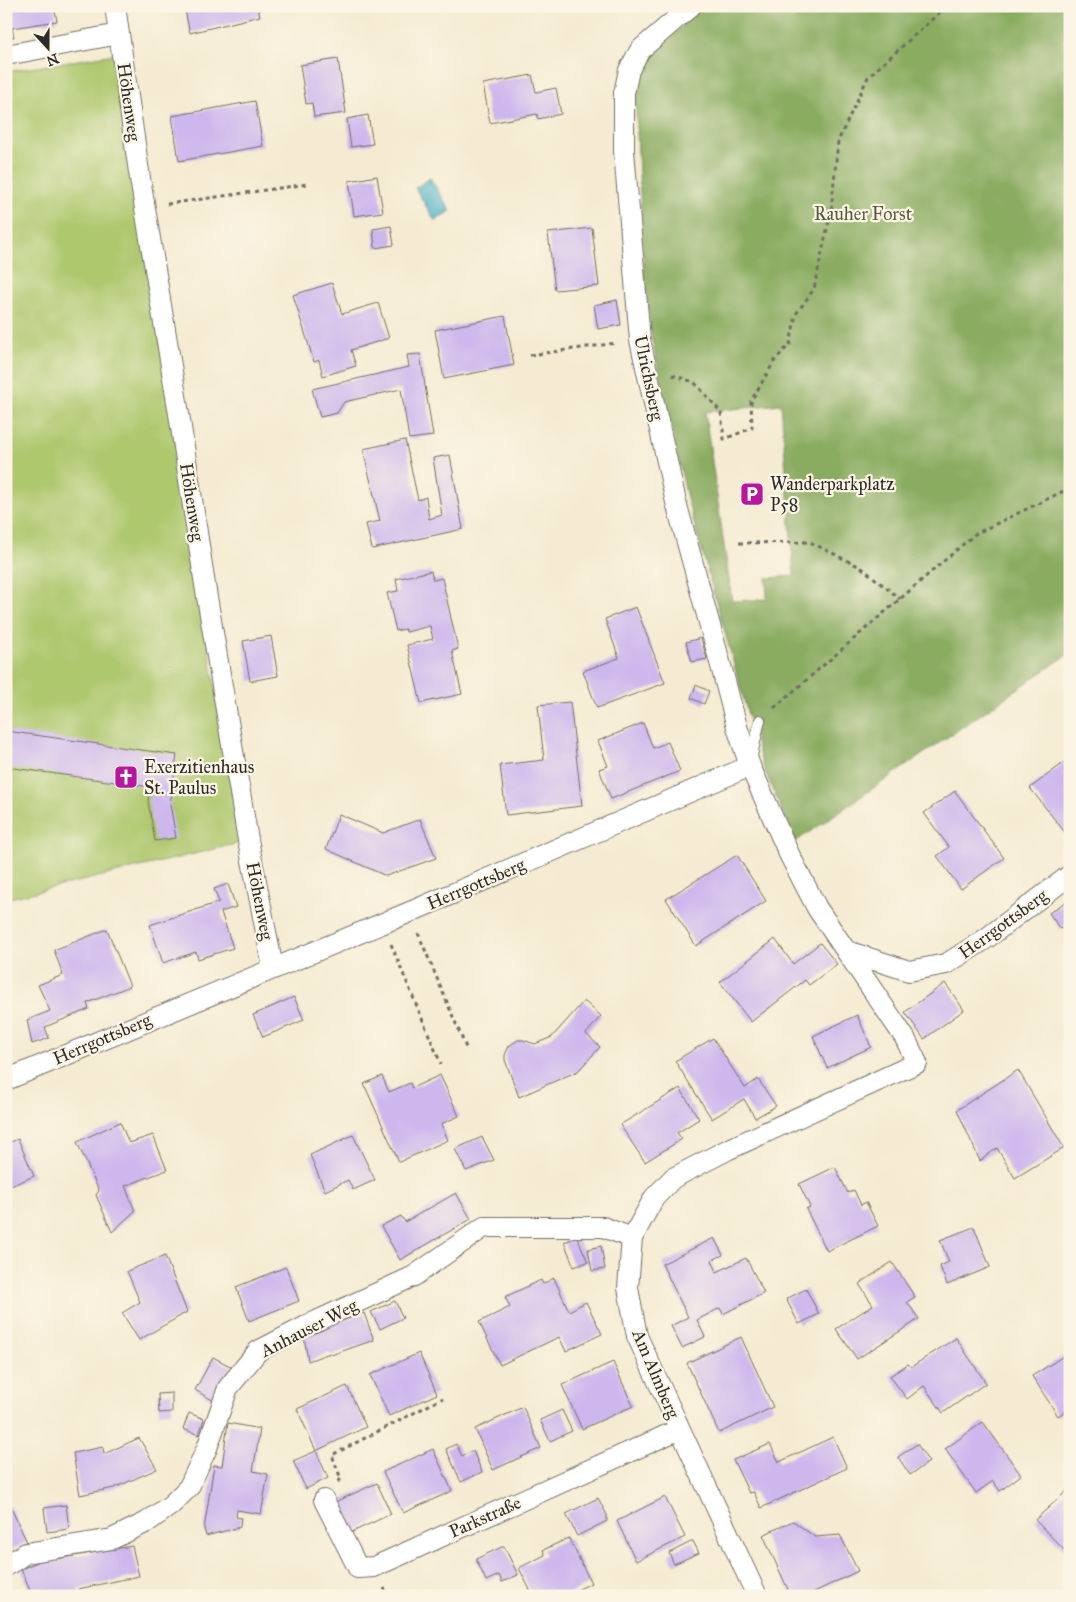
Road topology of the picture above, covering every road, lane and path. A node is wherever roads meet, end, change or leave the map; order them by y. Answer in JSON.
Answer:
{"nodes":[{"id":1,"x":115,"y":6,"type":"edge"},
{"id":2,"x":690,"y":6,"type":"edge"},
{"id":3,"x":947,"y":6,"type":"edge"},
{"id":4,"x":119,"y":34,"type":"junction"},
{"id":5,"x":6,"y":55,"type":"edge"},
{"id":6,"x":308,"y":184,"type":"dead end"},
{"id":7,"x":144,"y":207,"type":"junction"},
{"id":8,"x":642,"y":348,"type":"junction"},
{"id":9,"x":530,"y":354,"type":"dead end"},
{"id":10,"x":1070,"y":488,"type":"edge"},
{"id":11,"x":739,"y":543,"type":"dead end"},
{"id":12,"x":900,"y":599,"type":"junction"},
{"id":13,"x":760,"y":720,"type":"joint"},
{"id":14,"x":750,"y":766,"type":"junction"},
{"id":15,"x":1070,"y":875,"type":"edge"},
{"id":16,"x":410,"y":912,"type":"junction"},
{"id":17,"x":382,"y":923,"type":"junction"},
{"id":18,"x":848,"y":951,"type":"junction"},
{"id":19,"x":273,"y":968,"type":"junction"},
{"id":20,"x":467,"y":1050,"type":"dead end"},
{"id":21,"x":441,"y":1064,"type":"dead end"},
{"id":22,"x":6,"y":1080,"type":"edge"},
{"id":23,"x":632,"y":1238,"type":"junction"},
{"id":24,"x":443,"y":1398,"type":"dead end"},
{"id":25,"x":680,"y":1429,"type":"junction"},
{"id":26,"x":324,"y":1500,"type":"joint"},
{"id":27,"x":6,"y":1566,"type":"edge"},
{"id":28,"x":757,"y":1596,"type":"edge"}],
"edges":[{"from":1,"to":4,"type":"street","name":"Höhenweg"},
{"from":2,"to":8,"type":"street","name":"Ulrichsberg"},
{"from":3,"to":8,"type":"path"},
{"from":4,"to":5,"type":"street"},
{"from":4,"to":7,"type":"street","name":"Höhenweg"},
{"from":6,"to":7,"type":"path"},
{"from":7,"to":19,"type":"street","name":"Höhenweg"},
{"from":8,"to":9,"type":"path"},
{"from":8,"to":14,"type":"street","name":"Ulrichsberg"},
{"from":10,"to":12,"type":"path"},
{"from":11,"to":12,"type":"path"},
{"from":12,"to":13,"type":"path"},
{"from":13,"to":14,"type":"lane"},
{"from":14,"to":16,"type":"street","name":"Herrgottsberg"},
{"from":14,"to":18,"type":"street"},
{"from":15,"to":18,"type":"street","name":"Herrgottsberg"},
{"from":16,"to":17,"type":"street","name":"Herrgottsberg"},
{"from":16,"to":20,"type":"path"},
{"from":17,"to":19,"type":"street","name":"Herrgottsberg"},
{"from":17,"to":21,"type":"path"},
{"from":18,"to":23,"type":"street","name":"Am Almberg"},
{"from":19,"to":22,"type":"street","name":"Herrgottsberg"},
{"from":23,"to":25,"type":"street","name":"Am Almberg"},
{"from":23,"to":27,"type":"street","name":"Anhauser Weg"},
{"from":24,"to":26,"type":"path"},
{"from":25,"to":26,"type":"street","name":"Parkstraße"},
{"from":25,"to":28,"type":"street","name":"Am Almberg"}]}
